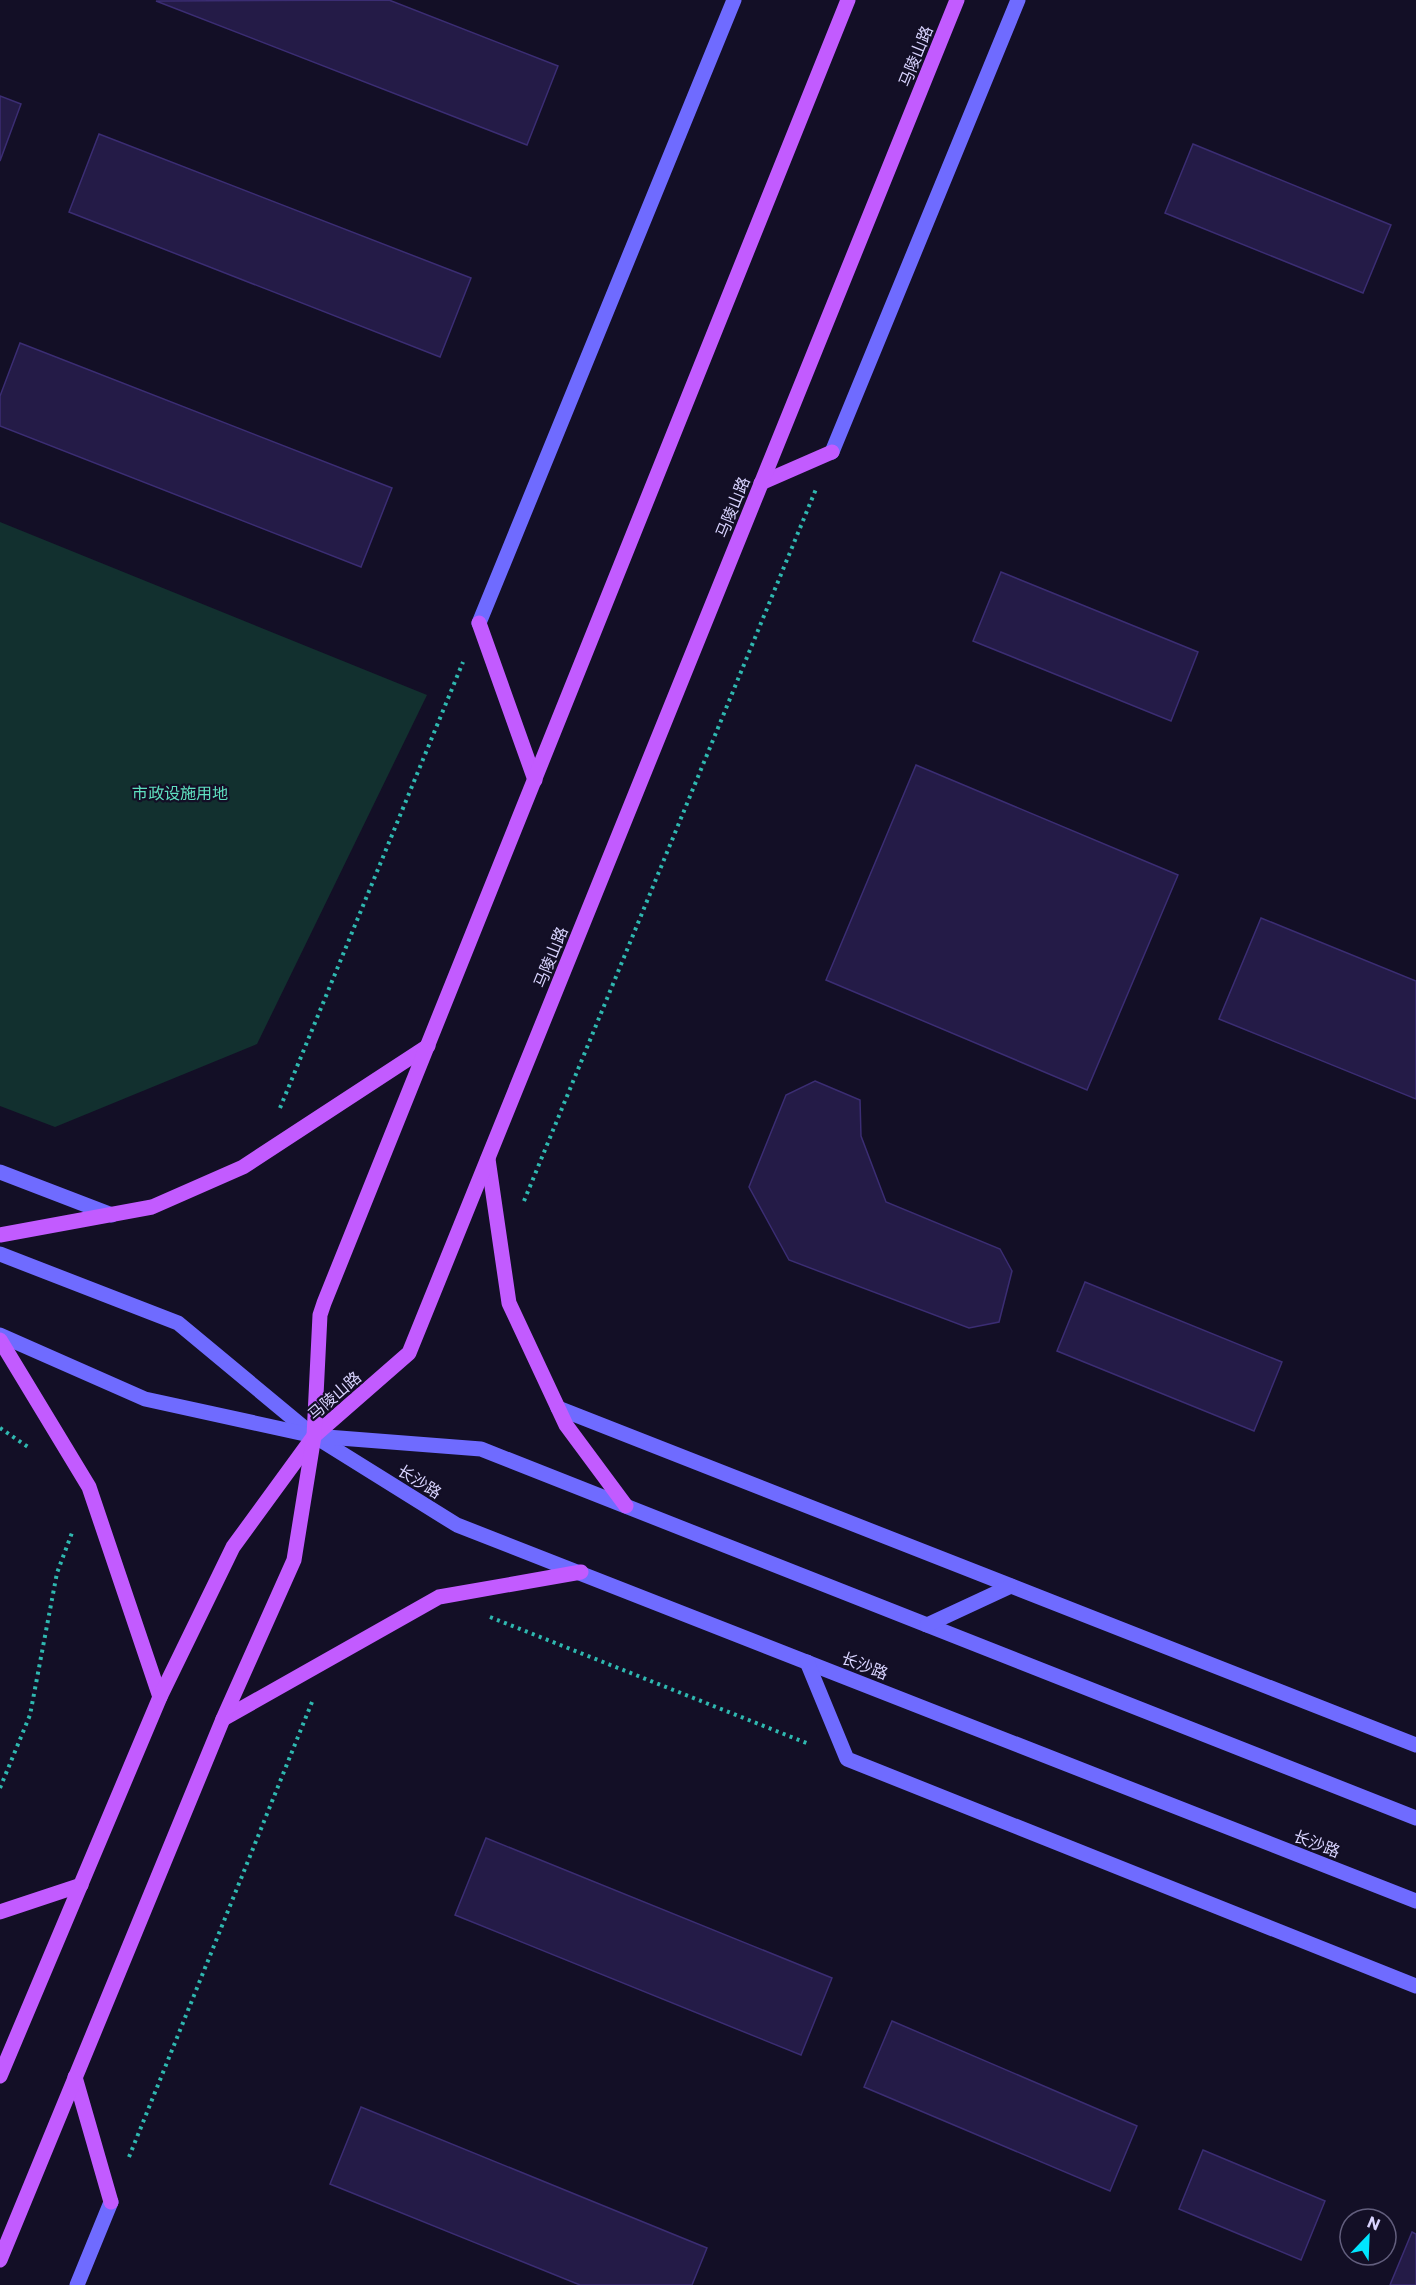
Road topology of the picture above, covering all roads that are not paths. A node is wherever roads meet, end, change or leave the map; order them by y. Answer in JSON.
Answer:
{"nodes":[{"id":1,"x":734,"y":0,"type":"edge"},
{"id":2,"x":848,"y":0,"type":"edge"},
{"id":3,"x":957,"y":0,"type":"edge"},
{"id":4,"x":1018,"y":0,"type":"edge"},
{"id":5,"x":761,"y":483,"type":"junction"},
{"id":6,"x":534,"y":780,"type":"junction"},
{"id":7,"x":428,"y":1046,"type":"junction"},
{"id":8,"x":488,"y":1157,"type":"junction"},
{"id":9,"x":0,"y":1172,"type":"edge"},
{"id":10,"x":111,"y":1215,"type":"junction"},
{"id":11,"x":0,"y":1235,"type":"edge"},
{"id":12,"x":0,"y":1254,"type":"edge"},
{"id":13,"x":0,"y":1335,"type":"edge"},
{"id":14,"x":0,"y":1340,"type":"edge"},
{"id":15,"x":558,"y":1408,"type":"junction"},
{"id":16,"x":314,"y":1436,"type":"junction"},
{"id":17,"x":626,"y":1506,"type":"junction"},
{"id":18,"x":581,"y":1572,"type":"junction"},
{"id":19,"x":1011,"y":1586,"type":"junction"},
{"id":20,"x":927,"y":1625,"type":"junction"},
{"id":21,"x":807,"y":1662,"type":"junction"},
{"id":22,"x":160,"y":1697,"type":"junction"},
{"id":23,"x":223,"y":1719,"type":"junction"},
{"id":24,"x":1416,"y":1745,"type":"edge"},
{"id":25,"x":1416,"y":1818,"type":"edge"},
{"id":26,"x":81,"y":1885,"type":"junction"},
{"id":27,"x":1416,"y":1902,"type":"edge"},
{"id":28,"x":0,"y":1912,"type":"edge"},
{"id":29,"x":1416,"y":1986,"type":"edge"},
{"id":30,"x":0,"y":2076,"type":"edge"},
{"id":31,"x":75,"y":2077,"type":"junction"},
{"id":32,"x":0,"y":2260,"type":"edge"},
{"id":33,"x":77,"y":2285,"type":"edge"}],
"edges":[{"from":1,"to":6,"type":"main road"},
{"from":2,"to":6,"type":"main road","name":"马陵山路"},
{"from":3,"to":5,"type":"main road","name":"马陵山路"},
{"from":4,"to":5,"type":"main road"},
{"from":5,"to":8,"type":"main road","name":"马陵山路"},
{"from":6,"to":7,"type":"main road","name":"马陵山路"},
{"from":7,"to":10,"type":"main road"},
{"from":7,"to":16,"type":"main road","name":"马陵山路"},
{"from":8,"to":15,"type":"main road"},
{"from":8,"to":16,"type":"main road","name":"马陵山路"},
{"from":9,"to":10,"type":"main road"},
{"from":10,"to":11,"type":"main road"},
{"from":12,"to":16,"type":"main road","name":"长沙路"},
{"from":13,"to":16,"type":"main road","name":"长沙路"},
{"from":14,"to":22,"type":"main road"},
{"from":15,"to":17,"type":"main road"},
{"from":15,"to":19,"type":"main road"},
{"from":16,"to":17,"type":"main road","name":"长沙路"},
{"from":16,"to":18,"type":"main road","name":"长沙路"},
{"from":16,"to":22,"type":"main road"},
{"from":16,"to":23,"type":"main road"},
{"from":17,"to":20,"type":"main road","name":"长沙路"},
{"from":18,"to":21,"type":"main road","name":"长沙路"},
{"from":18,"to":23,"type":"main road"},
{"from":19,"to":20,"type":"main road"},
{"from":19,"to":24,"type":"main road"},
{"from":20,"to":25,"type":"main road","name":"长沙路"},
{"from":21,"to":27,"type":"main road","name":"长沙路"},
{"from":21,"to":29,"type":"main road"},
{"from":22,"to":26,"type":"main road"},
{"from":23,"to":31,"type":"main road"},
{"from":26,"to":28,"type":"main road"},
{"from":26,"to":30,"type":"main road"},
{"from":31,"to":32,"type":"main road"},
{"from":31,"to":33,"type":"main road"}]}
